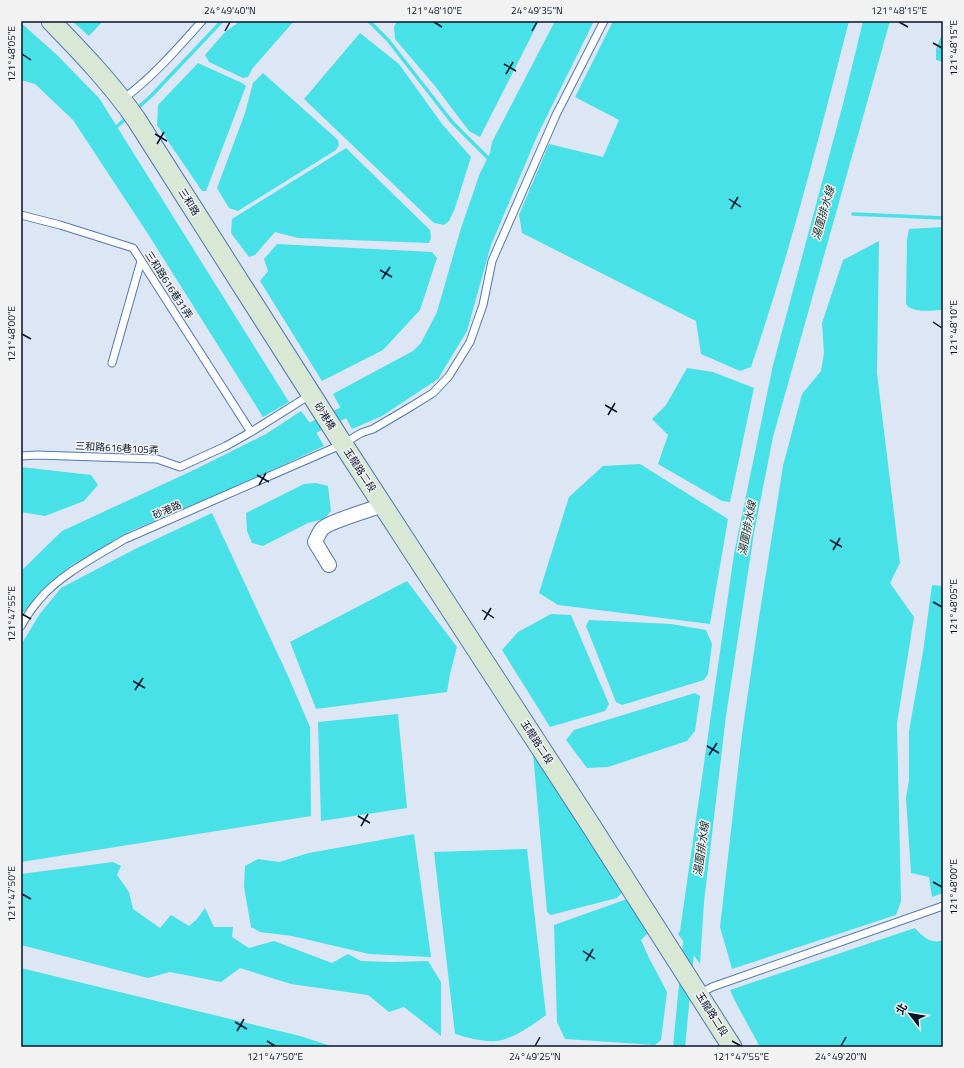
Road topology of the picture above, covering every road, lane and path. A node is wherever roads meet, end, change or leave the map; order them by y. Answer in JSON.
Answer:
{"nodes":[{"id":1,"x":51,"y":21,"type":"edge"},
{"id":2,"x":202,"y":21,"type":"edge"},
{"id":3,"x":604,"y":21,"type":"edge"},
{"id":4,"x":123,"y":100,"type":"junction"},
{"id":5,"x":21,"y":215,"type":"edge"},
{"id":6,"x":141,"y":261,"type":"junction"},
{"id":7,"x":112,"y":363,"type":"dead end"},
{"id":8,"x":311,"y":395,"type":"junction"},
{"id":9,"x":251,"y":432,"type":"junction"},
{"id":10,"x":341,"y":441,"type":"junction"},
{"id":11,"x":21,"y":456,"type":"edge"},
{"id":12,"x":383,"y":505,"type":"junction"},
{"id":13,"x":329,"y":565,"type":"dead end"},
{"id":14,"x":21,"y":626,"type":"edge"},
{"id":15,"x":943,"y":906,"type":"edge"},
{"id":16,"x":699,"y":994,"type":"junction"},
{"id":17,"x":732,"y":1047,"type":"edge"}],
"edges":[{"from":1,"to":4,"type":"main road","name":"三和路"},
{"from":2,"to":4,"type":"lane"},
{"from":3,"to":10,"type":"lane","name":"砂港路"},
{"from":4,"to":8,"type":"main road","name":"三和路"},
{"from":5,"to":6,"type":"lane","name":"三和路616巷31弄"},
{"from":6,"to":7,"type":"lane"},
{"from":6,"to":9,"type":"lane","name":"三和路616巷31弄"},
{"from":8,"to":9,"type":"lane","name":"三和路616巷105弄"},
{"from":8,"to":10,"type":"main road","name":"砂港橋"},
{"from":9,"to":11,"type":"lane","name":"三和路616巷105弄"},
{"from":10,"to":12,"type":"main road","name":"玉龍路二段"},
{"from":10,"to":14,"type":"lane","name":"砂港路"},
{"from":12,"to":13,"type":"street"},
{"from":12,"to":16,"type":"main road","name":"玉龍路二段"},
{"from":15,"to":16,"type":"lane"},
{"from":16,"to":17,"type":"main road","name":"玉龍路二段"}]}
